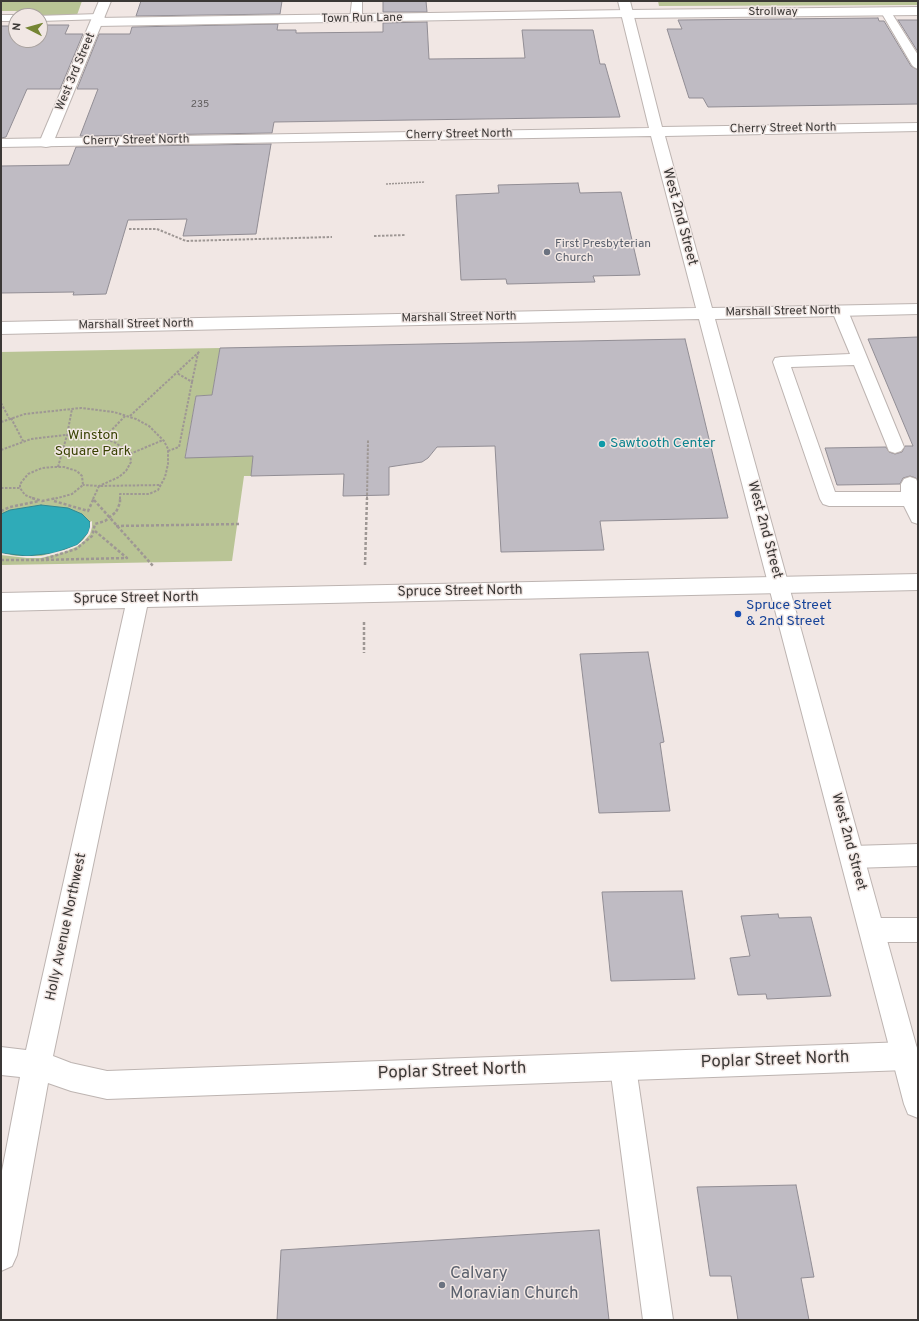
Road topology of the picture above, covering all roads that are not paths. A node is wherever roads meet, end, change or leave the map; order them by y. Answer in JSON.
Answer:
{"nodes":[{"id":1,"x":105,"y":1,"type":"edge"},
{"id":2,"x":357,"y":1,"type":"edge"},
{"id":3,"x":624,"y":1,"type":"edge"},
{"id":4,"x":918,"y":11,"type":"edge"},
{"id":5,"x":886,"y":12,"type":"junction"},
{"id":6,"x":628,"y":14,"type":"junction"},
{"id":7,"x":48,"y":18,"type":"edge"},
{"id":8,"x":356,"y":19,"type":"junction"},
{"id":9,"x":98,"y":20,"type":"junction"},
{"id":10,"x":918,"y":65,"type":"edge"},
{"id":11,"x":918,"y":127,"type":"edge"},
{"id":12,"x":656,"y":131,"type":"junction"},
{"id":13,"x":1,"y":143,"type":"edge"},
{"id":14,"x":46,"y":143,"type":"junction"},
{"id":15,"x":918,"y":310,"type":"edge"},
{"id":16,"x":840,"y":311,"type":"junction"},
{"id":17,"x":705,"y":313,"type":"junction"},
{"id":18,"x":1,"y":328,"type":"edge"},
{"id":19,"x":858,"y":358,"type":"junction"},
{"id":20,"x":895,"y":447,"type":"dead end"},
{"id":21,"x":918,"y":517,"type":"edge"},
{"id":22,"x":918,"y":582,"type":"edge"},
{"id":23,"x":778,"y":585,"type":"junction"},
{"id":24,"x":138,"y":599,"type":"junction"},
{"id":25,"x":1,"y":602,"type":"edge"},
{"id":26,"x":918,"y":855,"type":"edge"},
{"id":27,"x":852,"y":856,"type":"junction"},
{"id":28,"x":872,"y":930,"type":"junction"},
{"id":29,"x":918,"y":930,"type":"edge"},
{"id":30,"x":906,"y":1056,"type":"junction"},
{"id":31,"x":1,"y":1061,"type":"edge"},
{"id":32,"x":37,"y":1064,"type":"junction"},
{"id":33,"x":623,"y":1067,"type":"junction"},
{"id":34,"x":918,"y":1104,"type":"edge"},
{"id":35,"x":1,"y":1256,"type":"edge"},
{"id":36,"x":658,"y":1320,"type":"edge"}],
"edges":[{"from":1,"to":9,"type":"main road","name":"West 3rd Street"},
{"from":2,"to":8,"type":"lane"},
{"from":3,"to":6,"type":"main road","name":"West 2nd Street"},
{"from":4,"to":5,"type":"main road","name":"Strollway"},
{"from":5,"to":6,"type":"main road","name":"Strollway"},
{"from":5,"to":10,"type":"lane"},
{"from":6,"to":8,"type":"main road","name":"Town Run Lane"},
{"from":6,"to":12,"type":"main road","name":"West 2nd Street"},
{"from":7,"to":9,"type":"lane"},
{"from":8,"to":9,"type":"main road","name":"Town Run Lane"},
{"from":9,"to":14,"type":"main road","name":"West 3rd Street"},
{"from":11,"to":12,"type":"main road","name":"Cherry Street North"},
{"from":12,"to":14,"type":"main road","name":"Cherry Street North"},
{"from":12,"to":17,"type":"main road","name":"West 2nd Street"},
{"from":13,"to":14,"type":"main road","name":"Cherry Street North"},
{"from":15,"to":16,"type":"main road","name":"Marshall Street North"},
{"from":16,"to":17,"type":"main road","name":"Marshall Street North"},
{"from":16,"to":19,"type":"lane"},
{"from":17,"to":18,"type":"main road","name":"Marshall Street North"},
{"from":17,"to":23,"type":"main road","name":"West 2nd Street"},
{"from":19,"to":20,"type":"lane"},
{"from":19,"to":21,"type":"lane"},
{"from":22,"to":23,"type":"main road","name":"Spruce Street North"},
{"from":23,"to":24,"type":"main road","name":"Spruce Street North"},
{"from":23,"to":27,"type":"main road","name":"West 2nd Street"},
{"from":24,"to":25,"type":"main road","name":"Spruce Street North"},
{"from":24,"to":32,"type":"main road","name":"Holly Avenue Northwest"},
{"from":26,"to":27,"type":"lane"},
{"from":27,"to":28,"type":"main road","name":"West 2nd Street"},
{"from":28,"to":29,"type":"lane"},
{"from":28,"to":30,"type":"main road","name":"West 2nd Street"},
{"from":30,"to":33,"type":"main road","name":"Poplar Street North"},
{"from":30,"to":34,"type":"main road","name":"West 2nd Street"},
{"from":31,"to":32,"type":"main road","name":"Poplar Street North"},
{"from":32,"to":33,"type":"main road","name":"Poplar Street North"},
{"from":32,"to":35,"type":"main road","name":"Holly Avenue Northwest"},
{"from":33,"to":36,"type":"lane"}]}
